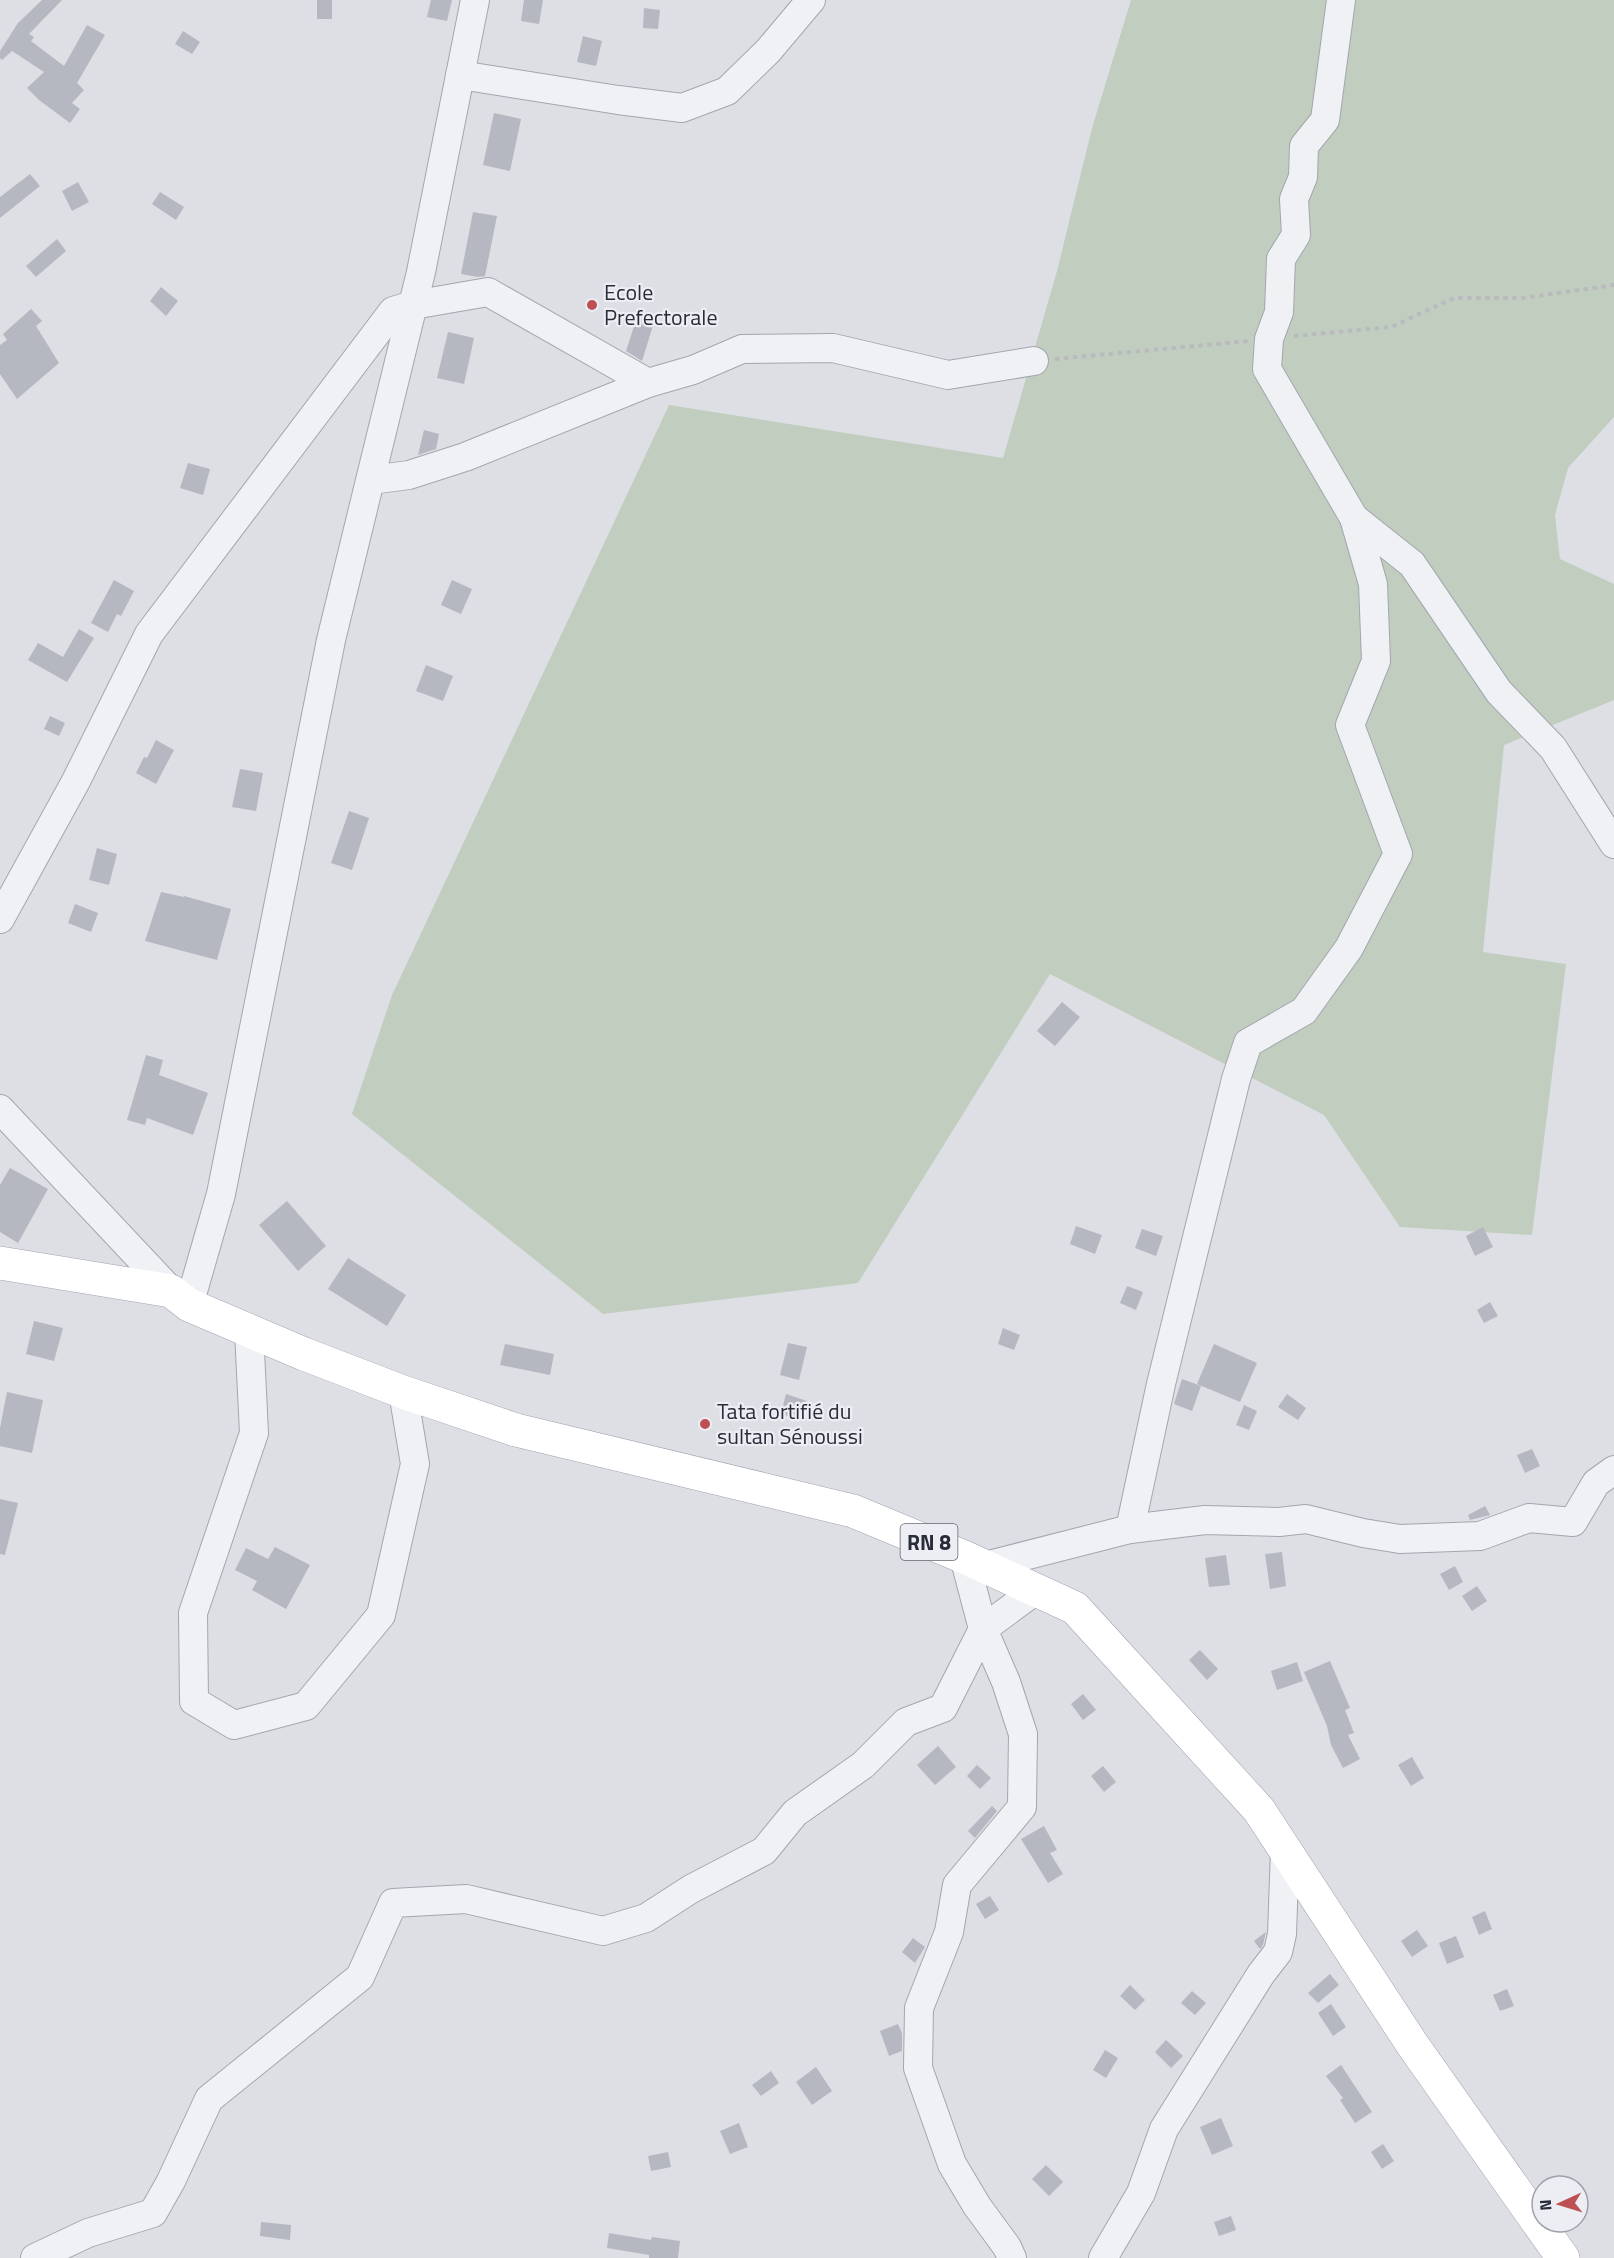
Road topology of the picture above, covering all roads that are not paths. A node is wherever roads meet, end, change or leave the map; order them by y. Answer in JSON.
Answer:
{"nodes":[{"id":1,"x":475,"y":0,"type":"edge"},
{"id":2,"x":812,"y":0,"type":"edge"},
{"id":3,"x":1341,"y":0,"type":"edge"},
{"id":4,"x":460,"y":75,"type":"junction"},
{"id":5,"x":413,"y":304,"type":"junction"},
{"id":6,"x":1034,"y":361,"type":"road end"},
{"id":7,"x":648,"y":382,"type":"junction"},
{"id":8,"x":371,"y":480,"type":"junction"},
{"id":9,"x":1354,"y":518,"type":"junction"},
{"id":10,"x":1614,"y":844,"type":"edge"},
{"id":11,"x":0,"y":919,"type":"edge"},
{"id":12,"x":0,"y":1110,"type":"edge"},
{"id":13,"x":0,"y":1263,"type":"edge"},
{"id":14,"x":180,"y":1298,"type":"junction"},
{"id":15,"x":249,"y":1331,"type":"junction"},
{"id":16,"x":403,"y":1392,"type":"junction"},
{"id":17,"x":1614,"y":1470,"type":"edge"},
{"id":18,"x":1130,"y":1529,"type":"junction"},
{"id":19,"x":975,"y":1562,"type":"junction"},
{"id":20,"x":1036,"y":1590,"type":"junction"},
{"id":21,"x":983,"y":1629,"type":"junction"},
{"id":22,"x":1285,"y":1850,"type":"junction"},
{"id":23,"x":35,"y":2258,"type":"edge"},
{"id":24,"x":1012,"y":2258,"type":"edge"},
{"id":25,"x":1103,"y":2258,"type":"edge"},
{"id":26,"x":1563,"y":2258,"type":"edge"}],
"edges":[{"from":1,"to":4,"type":"street"},
{"from":2,"to":4,"type":"street"},
{"from":3,"to":9,"type":"street"},
{"from":4,"to":5,"type":"street"},
{"from":5,"to":7,"type":"street"},
{"from":5,"to":8,"type":"street"},
{"from":5,"to":11,"type":"street"},
{"from":6,"to":7,"type":"street"},
{"from":7,"to":8,"type":"street"},
{"from":8,"to":14,"type":"street"},
{"from":9,"to":10,"type":"street"},
{"from":9,"to":18,"type":"street"},
{"from":12,"to":14,"type":"street"},
{"from":13,"to":14,"type":"main road","number":"RN 8"},
{"from":14,"to":15,"type":"main road","number":"RN 8"},
{"from":15,"to":16,"type":"main road","number":"RN 8"},
{"from":15,"to":16,"type":"street"},
{"from":16,"to":19,"type":"main road","number":"RN 8"},
{"from":17,"to":18,"type":"street"},
{"from":18,"to":19,"type":"street"},
{"from":19,"to":20,"type":"main road","number":"RN 8"},
{"from":19,"to":21,"type":"street"},
{"from":20,"to":21,"type":"street"},
{"from":20,"to":22,"type":"main road","number":"RN 8"},
{"from":21,"to":23,"type":"street"},
{"from":21,"to":24,"type":"street"},
{"from":22,"to":25,"type":"street"},
{"from":22,"to":26,"type":"main road","number":"RN 8"}]}
